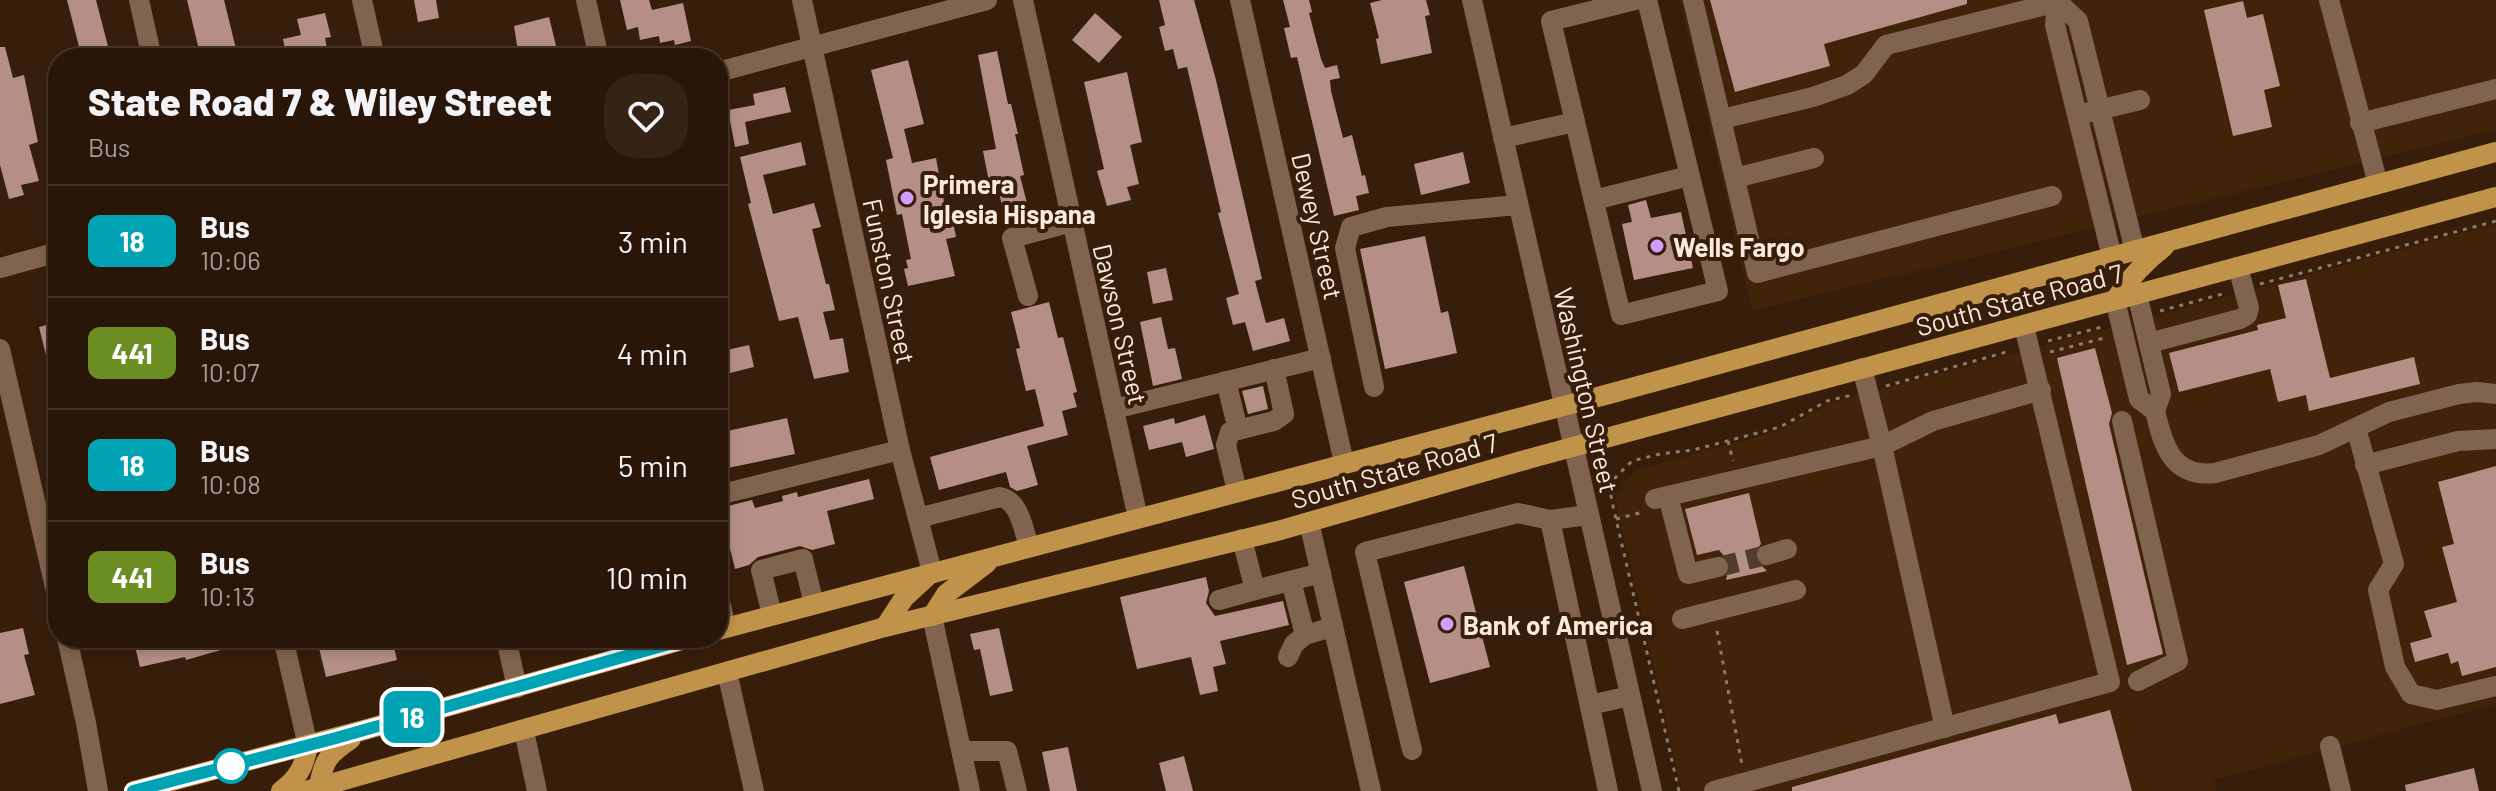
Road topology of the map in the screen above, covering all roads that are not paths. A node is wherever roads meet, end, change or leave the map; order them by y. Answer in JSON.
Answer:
{"nodes":[{"id":1,"x":139,"y":0,"type":"edge"},
{"id":2,"x":362,"y":0,"type":"edge"},
{"id":3,"x":586,"y":0,"type":"edge"},
{"id":4,"x":802,"y":0,"type":"edge"},
{"id":5,"x":987,"y":0,"type":"edge"},
{"id":6,"x":1023,"y":0,"type":"edge"},
{"id":7,"x":1240,"y":0,"type":"edge"},
{"id":8,"x":1472,"y":0,"type":"edge"},
{"id":9,"x":1635,"y":0,"type":"edge"},
{"id":10,"x":1647,"y":0,"type":"edge"},
{"id":11,"x":1693,"y":0,"type":"edge"},
{"id":12,"x":2329,"y":0,"type":"edge"},
{"id":13,"x":2058,"y":1,"type":"edge"},
{"id":14,"x":812,"y":46,"type":"junction"},
{"id":15,"x":150,"y":48,"type":"edge"},
{"id":16,"x":373,"y":48,"type":"edge"},
{"id":17,"x":597,"y":48,"type":"edge"},
{"id":18,"x":728,"y":69,"type":"edge"},
{"id":19,"x":2496,"y":89,"type":"edge"},
{"id":20,"x":2140,"y":100,"type":"dead end"},
{"id":21,"x":2099,"y":109,"type":"junction"},
{"id":22,"x":2078,"y":115,"type":"junction"},
{"id":23,"x":1722,"y":119,"type":"junction"},
{"id":24,"x":1575,"y":122,"type":"junction"},
{"id":25,"x":2360,"y":123,"type":"junction"},
{"id":26,"x":1503,"y":138,"type":"junction"},
{"id":27,"x":2496,"y":152,"type":"edge"},
{"id":28,"x":1814,"y":158,"type":"dead end"},
{"id":29,"x":1689,"y":176,"type":"junction"},
{"id":30,"x":1735,"y":178,"type":"junction"},
{"id":31,"x":2378,"y":184,"type":"junction"},
{"id":32,"x":2052,"y":196,"type":"dead end"},
{"id":33,"x":2496,"y":197,"type":"edge"},
{"id":34,"x":1594,"y":200,"type":"junction"},
{"id":35,"x":1518,"y":205,"type":"junction"},
{"id":36,"x":1072,"y":222,"type":"junction"},
{"id":37,"x":2174,"y":240,"type":"junction"},
{"id":38,"x":2135,"y":251,"type":"junction"},
{"id":39,"x":48,"y":255,"type":"edge"},
{"id":40,"x":2112,"y":257,"type":"junction"},
{"id":41,"x":2238,"y":267,"type":"junction"},
{"id":42,"x":0,"y":268,"type":"edge"},
{"id":43,"x":2137,"y":294,"type":"junction"},
{"id":44,"x":1028,"y":296,"type":"dead end"},
{"id":45,"x":2115,"y":300,"type":"junction"},
{"id":46,"x":2092,"y":306,"type":"junction"},
{"id":47,"x":2024,"y":326,"type":"junction"},
{"id":48,"x":2149,"y":343,"type":"junction"},
{"id":49,"x":0,"y":349,"type":"edge"},
{"id":50,"x":1321,"y":358,"type":"junction"},
{"id":51,"x":1862,"y":368,"type":"junction"},
{"id":52,"x":1274,"y":369,"type":"junction"},
{"id":53,"x":1226,"y":381,"type":"junction"},
{"id":54,"x":1374,"y":387,"type":"dead end"},
{"id":55,"x":2041,"y":390,"type":"junction"},
{"id":56,"x":2496,"y":394,"type":"edge"},
{"id":57,"x":1564,"y":406,"type":"junction"},
{"id":58,"x":1114,"y":409,"type":"junction"},
{"id":59,"x":2155,"y":411,"type":"junction"},
{"id":60,"x":2122,"y":421,"type":"dead end"},
{"id":61,"x":2356,"y":428,"type":"junction"},
{"id":62,"x":1238,"y":430,"type":"junction"},
{"id":63,"x":2496,"y":439,"type":"edge"},
{"id":64,"x":1882,"y":446,"type":"junction"},
{"id":65,"x":1573,"y":447,"type":"junction"},
{"id":66,"x":900,"y":450,"type":"junction"},
{"id":67,"x":1344,"y":463,"type":"junction"},
{"id":68,"x":2365,"y":465,"type":"junction"},
{"id":69,"x":1237,"y":491,"type":"junction"},
{"id":70,"x":728,"y":493,"type":"edge"},
{"id":71,"x":1588,"y":515,"type":"junction"},
{"id":72,"x":918,"y":518,"type":"junction"},
{"id":73,"x":1138,"y":518,"type":"junction"},
{"id":74,"x":1550,"y":520,"type":"junction"},
{"id":75,"x":1309,"y":522,"type":"junction"},
{"id":76,"x":1242,"y":539,"type":"junction"},
{"id":77,"x":1029,"y":546,"type":"junction"},
{"id":78,"x":997,"y":556,"type":"junction"},
{"id":79,"x":48,"y":557,"type":"edge"},
{"id":80,"x":1718,"y":567,"type":"tunnel mouth"},
{"id":81,"x":932,"y":572,"type":"junction"},
{"id":82,"x":1321,"y":573,"type":"junction"},
{"id":83,"x":1291,"y":581,"type":"junction"},
{"id":84,"x":1255,"y":590,"type":"junction"},
{"id":85,"x":1796,"y":590,"type":"dead end"},
{"id":86,"x":1219,"y":600,"type":"dead end"},
{"id":87,"x":814,"y":604,"type":"junction"},
{"id":88,"x":772,"y":615,"type":"junction"},
{"id":89,"x":932,"y":616,"type":"junction"},
{"id":90,"x":1682,"y":619,"type":"dead end"},
{"id":91,"x":728,"y":627,"type":"edge"},
{"id":92,"x":885,"y":627,"type":"junction"},
{"id":93,"x":1333,"y":627,"type":"junction"},
{"id":94,"x":1305,"y":635,"type":"junction"},
{"id":95,"x":69,"y":648,"type":"edge"},
{"id":96,"x":285,"y":648,"type":"edge"},
{"id":97,"x":508,"y":648,"type":"edge"},
{"id":98,"x":655,"y":648,"type":"edge"},
{"id":99,"x":1288,"y":657,"type":"dead end"},
{"id":100,"x":727,"y":672,"type":"junction"},
{"id":101,"x":2138,"y":681,"type":"dead end"},
{"id":102,"x":2496,"y":686,"type":"edge"},
{"id":103,"x":517,"y":688,"type":"junction"},
{"id":104,"x":1630,"y":696,"type":"junction"},
{"id":105,"x":1590,"y":705,"type":"junction"},
{"id":106,"x":1945,"y":728,"type":"junction"},
{"id":107,"x":364,"y":730,"type":"junction"},
{"id":108,"x":524,"y":731,"type":"junction"},
{"id":109,"x":308,"y":746,"type":"junction"},
{"id":110,"x":2330,"y":746,"type":"dead end"},
{"id":111,"x":1412,"y":750,"type":"dead end"},
{"id":112,"x":962,"y":751,"type":"junction"},
{"id":113,"x":315,"y":790,"type":"edge"},
{"id":114,"x":98,"y":791,"type":"edge"},
{"id":115,"x":134,"y":791,"type":"edge"},
{"id":116,"x":281,"y":791,"type":"edge"},
{"id":117,"x":537,"y":791,"type":"edge"},
{"id":118,"x":754,"y":791,"type":"edge"},
{"id":119,"x":970,"y":791,"type":"edge"},
{"id":120,"x":1017,"y":791,"type":"edge"},
{"id":121,"x":1371,"y":791,"type":"edge"},
{"id":122,"x":1608,"y":791,"type":"edge"},
{"id":123,"x":1652,"y":791,"type":"edge"},
{"id":124,"x":1714,"y":791,"type":"edge"},
{"id":125,"x":2341,"y":791,"type":"edge"}],
"edges":[{"from":1,"to":15,"type":"street"},
{"from":2,"to":16,"type":"street"},
{"from":3,"to":17,"type":"street"},
{"from":4,"to":14,"type":"street","name":"Funston Street"},
{"from":5,"to":14,"type":"street"},
{"from":6,"to":36,"type":"street","name":"Dawson Street"},
{"from":7,"to":50,"type":"street","name":"Dewey Street"},
{"from":8,"to":26,"type":"street","name":"Washington Street"},
{"from":9,"to":24,"type":"street"},
{"from":10,"to":29,"type":"street"},
{"from":11,"to":23,"type":"street"},
{"from":12,"to":25,"type":"street"},
{"from":13,"to":21,"type":"street"},
{"from":13,"to":22,"type":"street"},
{"from":13,"to":23,"type":"street"},
{"from":14,"to":18,"type":"street"},
{"from":14,"to":66,"type":"street","name":"Funston Street"},
{"from":19,"to":25,"type":"street"},
{"from":20,"to":21,"type":"street"},
{"from":21,"to":22,"type":"street"},
{"from":21,"to":38,"type":"street"},
{"from":22,"to":40,"type":"street"},
{"from":23,"to":30,"type":"street"},
{"from":24,"to":26,"type":"street"},
{"from":24,"to":34,"type":"street"},
{"from":25,"to":31,"type":"street"},
{"from":26,"to":35,"type":"street","name":"Washington Street"},
{"from":27,"to":31,"type":"main road","name":"South State Road 7"},
{"from":28,"to":30,"type":"street"},
{"from":29,"to":34,"type":"street"},
{"from":29,"to":34,"type":"street"},
{"from":30,"to":32,"type":"street"},
{"from":31,"to":37,"type":"main road","name":"South State Road 7"},
{"from":33,"to":41,"type":"main road","name":"South State Road 7"},
{"from":35,"to":54,"type":"street"},
{"from":35,"to":57,"type":"street","name":"Washington Street"},
{"from":36,"to":44,"type":"street"},
{"from":36,"to":58,"type":"street","name":"Dawson Street"},
{"from":37,"to":38,"type":"main road","name":"South State Road 7"},
{"from":37,"to":45,"type":"main road"},
{"from":38,"to":40,"type":"main road","name":"South State Road 7"},
{"from":38,"to":46,"type":"main road"},
{"from":39,"to":42,"type":"street"},
{"from":40,"to":57,"type":"main road","name":"South State Road 7"},
{"from":41,"to":43,"type":"main road","name":"South State Road 7"},
{"from":41,"to":48,"type":"street"},
{"from":43,"to":45,"type":"main road","name":"South State Road 7"},
{"from":43,"to":48,"type":"street"},
{"from":45,"to":46,"type":"main road","name":"South State Road 7"},
{"from":45,"to":59,"type":"street"},
{"from":46,"to":47,"type":"main road","name":"South State Road 7"},
{"from":47,"to":51,"type":"main road","name":"South State Road 7"},
{"from":47,"to":55,"type":"street"},
{"from":48,"to":59,"type":"street"},
{"from":49,"to":79,"type":"street"},
{"from":50,"to":52,"type":"street"},
{"from":50,"to":67,"type":"street","name":"Dewey Street"},
{"from":51,"to":64,"type":"street"},
{"from":51,"to":65,"type":"main road","name":"South State Road 7"},
{"from":52,"to":53,"type":"street"},
{"from":52,"to":62,"type":"street"},
{"from":53,"to":58,"type":"street"},
{"from":53,"to":62,"type":"street"},
{"from":55,"to":64,"type":"street"},
{"from":55,"to":106,"type":"street"},
{"from":56,"to":61,"type":"street"},
{"from":57,"to":65,"type":"street","name":"Washington Street"},
{"from":57,"to":67,"type":"main road","name":"South State Road 7"},
{"from":58,"to":73,"type":"street","name":"Dawson Street"},
{"from":59,"to":61,"type":"street"},
{"from":60,"to":101,"type":"street"},
{"from":61,"to":68,"type":"street"},
{"from":62,"to":69,"type":"street"},
{"from":63,"to":68,"type":"street"},
{"from":64,"to":80,"type":"street"},
{"from":64,"to":106,"type":"street"},
{"from":65,"to":71,"type":"street","name":"Washington Street"},
{"from":65,"to":75,"type":"main road","name":"South State Road 7"},
{"from":66,"to":70,"type":"street"},
{"from":66,"to":72,"type":"street","name":"Funston Street"},
{"from":67,"to":69,"type":"main road","name":"South State Road 7"},
{"from":68,"to":102,"type":"street"},
{"from":69,"to":73,"type":"main road","name":"South State Road 7"},
{"from":71,"to":74,"type":"street"},
{"from":71,"to":104,"type":"street","name":"Washington Street"},
{"from":72,"to":77,"type":"street"},
{"from":72,"to":81,"type":"street","name":"Funston Street"},
{"from":73,"to":77,"type":"main road","name":"South State Road 7"},
{"from":74,"to":105,"type":"street"},
{"from":74,"to":111,"type":"street"},
{"from":75,"to":76,"type":"main road","name":"South State Road 7"},
{"from":75,"to":82,"type":"street"},
{"from":76,"to":84,"type":"street"},
{"from":76,"to":89,"type":"main road","name":"South State Road 7"},
{"from":77,"to":78,"type":"main road","name":"South State Road 7"},
{"from":78,"to":81,"type":"main road","name":"South State Road 7"},
{"from":78,"to":89,"type":"main road"},
{"from":81,"to":87,"type":"main road","name":"South State Road 7"},
{"from":81,"to":92,"type":"main road"},
{"from":82,"to":83,"type":"street"},
{"from":82,"to":93,"type":"street"},
{"from":83,"to":84,"type":"street"},
{"from":83,"to":94,"type":"street"},
{"from":84,"to":86,"type":"street"},
{"from":85,"to":90,"type":"street"},
{"from":87,"to":88,"type":"main road","name":"South State Road 7"},
{"from":87,"to":88,"type":"street"},
{"from":88,"to":91,"type":"main road","name":"South State Road 7"},
{"from":89,"to":92,"type":"main road","name":"South State Road 7"},
{"from":89,"to":112,"type":"street"},
{"from":92,"to":100,"type":"main road","name":"South State Road 7"},
{"from":93,"to":94,"type":"street"},
{"from":93,"to":121,"type":"street"},
{"from":94,"to":99,"type":"street"},
{"from":95,"to":114,"type":"street"},
{"from":96,"to":109,"type":"street"},
{"from":97,"to":103,"type":"street"},
{"from":98,"to":103,"type":"main road"},
{"from":100,"to":108,"type":"main road","name":"South State Road 7"},
{"from":100,"to":118,"type":"street"},
{"from":103,"to":107,"type":"main road"},
{"from":104,"to":105,"type":"street"},
{"from":104,"to":123,"type":"street","name":"Washington Street"},
{"from":105,"to":122,"type":"street"},
{"from":106,"to":124,"type":"street"},
{"from":107,"to":109,"type":"main road"},
{"from":107,"to":113,"type":"main road"},
{"from":108,"to":113,"type":"main road","name":"South State Road 7"},
{"from":108,"to":117,"type":"street"},
{"from":109,"to":115,"type":"main road"},
{"from":109,"to":116,"type":"main road"},
{"from":110,"to":125,"type":"street"},
{"from":112,"to":119,"type":"street"},
{"from":112,"to":120,"type":"street"}]}
